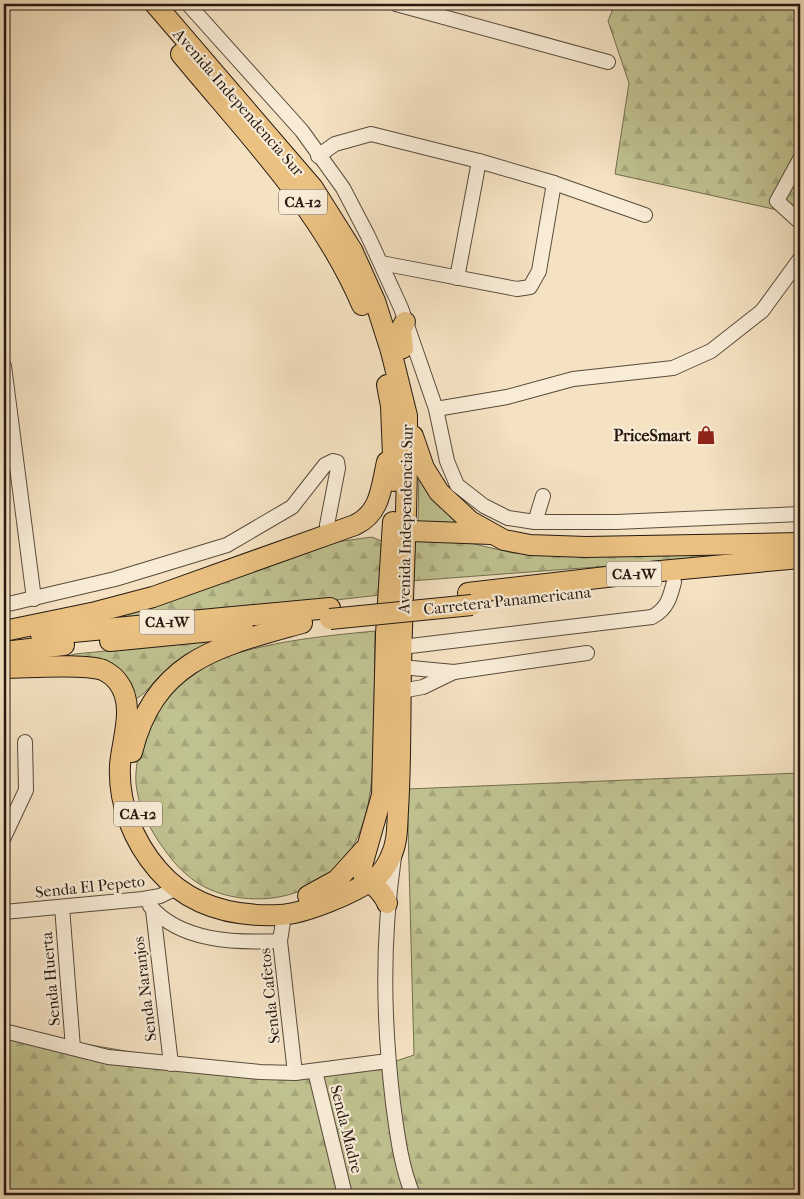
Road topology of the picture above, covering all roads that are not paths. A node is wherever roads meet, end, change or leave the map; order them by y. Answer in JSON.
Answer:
{"nodes":[{"id":1,"x":141,"y":4,"type":"edge"},
{"id":2,"x":155,"y":4,"type":"edge"},
{"id":3,"x":188,"y":4,"type":"edge"},
{"id":4,"x":396,"y":4,"type":"edge"},
{"id":5,"x":199,"y":10,"type":"edge"},
{"id":6,"x":608,"y":62,"type":"dead end"},
{"id":7,"x":318,"y":156,"type":"junction"},
{"id":8,"x":800,"y":159,"type":"edge"},
{"id":9,"x":479,"y":161,"type":"junction"},
{"id":10,"x":554,"y":183,"type":"junction"},
{"id":11,"x":645,"y":215,"type":"dead end"},
{"id":12,"x":800,"y":222,"type":"edge"},
{"id":13,"x":800,"y":259,"type":"edge"},
{"id":14,"x":381,"y":263,"type":"junction"},
{"id":15,"x":457,"y":278,"type":"junction"},
{"id":16,"x":405,"y":322,"type":"junction"},
{"id":17,"x":391,"y":351,"type":"junction"},
{"id":18,"x":4,"y":366,"type":"edge"},
{"id":19,"x":436,"y":409,"type":"junction"},
{"id":20,"x":407,"y":416,"type":"junction"},
{"id":21,"x":392,"y":438,"type":"junction"},
{"id":22,"x":543,"y":496,"type":"dead end"},
{"id":23,"x":800,"y":514,"type":"edge"},
{"id":24,"x":535,"y":522,"type":"junction"},
{"id":25,"x":329,"y":534,"type":"junction"},
{"id":26,"x":491,"y":534,"type":"junction"},
{"id":27,"x":398,"y":539,"type":"junction"},
{"id":28,"x":303,"y":543,"type":"junction"},
{"id":29,"x":800,"y":543,"type":"edge"},
{"id":30,"x":800,"y":558,"type":"edge"},
{"id":31,"x":800,"y":569,"type":"edge"},
{"id":32,"x":674,"y":582,"type":"junction"},
{"id":33,"x":34,"y":599,"type":"junction"},
{"id":34,"x":470,"y":599,"type":"junction"},
{"id":35,"x":4,"y":605,"type":"edge"},
{"id":36,"x":330,"y":613,"type":"junction"},
{"id":37,"x":302,"y":623,"type":"junction"},
{"id":38,"x":4,"y":630,"type":"edge"},
{"id":39,"x":4,"y":639,"type":"edge"},
{"id":40,"x":4,"y":652,"type":"edge"},
{"id":41,"x":587,"y":653,"type":"dead end"},
{"id":42,"x":402,"y":657,"type":"junction"},
{"id":43,"x":4,"y":668,"type":"edge"},
{"id":44,"x":454,"y":672,"type":"junction"},
{"id":45,"x":401,"y":691,"type":"junction"},
{"id":46,"x":26,"y":742,"type":"dead end"},
{"id":47,"x":4,"y":837,"type":"edge"},
{"id":48,"x":369,"y":838,"type":"junction"},
{"id":49,"x":396,"y":840,"type":"junction"},
{"id":50,"x":178,"y":888,"type":"junction"},
{"id":51,"x":373,"y":891,"type":"junction"},
{"id":52,"x":143,"y":899,"type":"junction"},
{"id":53,"x":62,"y":907,"type":"junction"},
{"id":54,"x":153,"y":910,"type":"junction"},
{"id":55,"x":4,"y":912,"type":"edge"},
{"id":56,"x":284,"y":915,"type":"junction"},
{"id":57,"x":280,"y":940,"type":"junction"},
{"id":58,"x":4,"y":1031,"type":"edge"},
{"id":59,"x":73,"y":1048,"type":"junction"},
{"id":60,"x":388,"y":1061,"type":"junction"},
{"id":61,"x":171,"y":1064,"type":"junction"},
{"id":62,"x":315,"y":1071,"type":"junction"},
{"id":63,"x":295,"y":1073,"type":"junction"},
{"id":64,"x":345,"y":1195,"type":"edge"},
{"id":65,"x":413,"y":1195,"type":"edge"}],
"edges":[{"from":1,"to":21,"type":"highway","name":"Avenida Independencia Sur","number":"CA-12"},
{"from":2,"to":17,"type":"highway","name":"Avenida Independencia Sur","number":"CA-12"},
{"from":3,"to":5,"type":"street"},
{"from":4,"to":6,"type":"street"},
{"from":5,"to":7,"type":"street"},
{"from":7,"to":9,"type":"street"},
{"from":7,"to":14,"type":"street"},
{"from":8,"to":12,"type":"street"},
{"from":9,"to":10,"type":"street"},
{"from":9,"to":15,"type":"street"},
{"from":10,"to":11,"type":"street"},
{"from":10,"to":15,"type":"street"},
{"from":13,"to":19,"type":"street"},
{"from":14,"to":15,"type":"street"},
{"from":14,"to":16,"type":"street"},
{"from":16,"to":17,"type":"highway"},
{"from":16,"to":19,"type":"street"},
{"from":17,"to":20,"type":"highway","name":"Avenida Independencia Sur","number":"CA-12"},
{"from":18,"to":33,"type":"street"},
{"from":19,"to":24,"type":"street"},
{"from":20,"to":26,"type":"highway"},
{"from":20,"to":27,"type":"highway","name":"Avenida Independencia Sur","number":"CA-12"},
{"from":21,"to":25,"type":"highway"},
{"from":21,"to":27,"type":"highway","number":"CA-12"},
{"from":22,"to":24,"type":"street"},
{"from":23,"to":24,"type":"street"},
{"from":25,"to":28,"type":"highway"},
{"from":25,"to":33,"type":"street"},
{"from":26,"to":27,"type":"highway"},
{"from":26,"to":29,"type":"highway"},
{"from":27,"to":28,"type":"highway"},
{"from":27,"to":42,"type":"highway","name":"Avenida Independencia Sur","number":"CA-12"},
{"from":27,"to":48,"type":"highway","number":"CA-12"},
{"from":28,"to":38,"type":"highway"},
{"from":30,"to":34,"type":"highway","name":"Carretera Panamericana","number":"CA-1W"},
{"from":31,"to":32,"type":"highway","name":"Carretera Panamericana","number":"CA-1W"},
{"from":32,"to":34,"type":"highway","name":"Carretera Panamericana","number":"CA-1W"},
{"from":32,"to":42,"type":"street"},
{"from":33,"to":35,"type":"street"},
{"from":34,"to":36,"type":"highway","name":"Carretera Panamericana","number":"CA-1W","bridge":true},
{"from":36,"to":37,"type":"highway","name":"Carretera Panamericana","number":"CA-1W"},
{"from":36,"to":39,"type":"highway","name":"Carretera Panamericana","number":"CA-1W"},
{"from":37,"to":40,"type":"highway","name":"Carretera Panamericana","number":"CA-1W"},
{"from":37,"to":48,"type":"highway","number":"CA-12"},
{"from":41,"to":44,"type":"street"},
{"from":42,"to":44,"type":"street"},
{"from":42,"to":45,"type":"highway","name":"Avenida Independencia Sur","number":"CA-12"},
{"from":43,"to":50,"type":"highway","number":"CA-12"},
{"from":44,"to":45,"type":"street"},
{"from":45,"to":49,"type":"highway","name":"Avenida Independencia Sur","number":"CA-12"},
{"from":46,"to":47,"type":"street"},
{"from":48,"to":49,"type":"highway"},
{"from":48,"to":51,"type":"highway"},
{"from":49,"to":51,"type":"street","name":"Avenida Independencia Sur"},
{"from":49,"to":51,"type":"highway","number":"CA-12"},
{"from":50,"to":52,"type":"street","name":"Senda El Pepeto"},
{"from":50,"to":56,"type":"highway","number":"CA-12"},
{"from":51,"to":56,"type":"highway","number":"CA-12"},
{"from":51,"to":60,"type":"street","name":"Avenida Independencia Sur"},
{"from":52,"to":53,"type":"street","name":"Senda El Pepeto"},
{"from":52,"to":54,"type":"street"},
{"from":53,"to":55,"type":"street","name":"Senda El Pepeto"},
{"from":53,"to":59,"type":"street","name":"Senda Huerta"},
{"from":54,"to":57,"type":"street"},
{"from":54,"to":61,"type":"street","name":"Senda Naranjos"},
{"from":56,"to":57,"type":"street","name":"Senda Cafetos"},
{"from":57,"to":63,"type":"street","name":"Senda Cafetos"},
{"from":58,"to":59,"type":"street"},
{"from":59,"to":61,"type":"street"},
{"from":60,"to":62,"type":"street"},
{"from":60,"to":65,"type":"street","name":"Avenida Independencia Sur"},
{"from":61,"to":63,"type":"street"},
{"from":62,"to":63,"type":"street"},
{"from":62,"to":64,"type":"street","name":"Senda Madre"}]}
